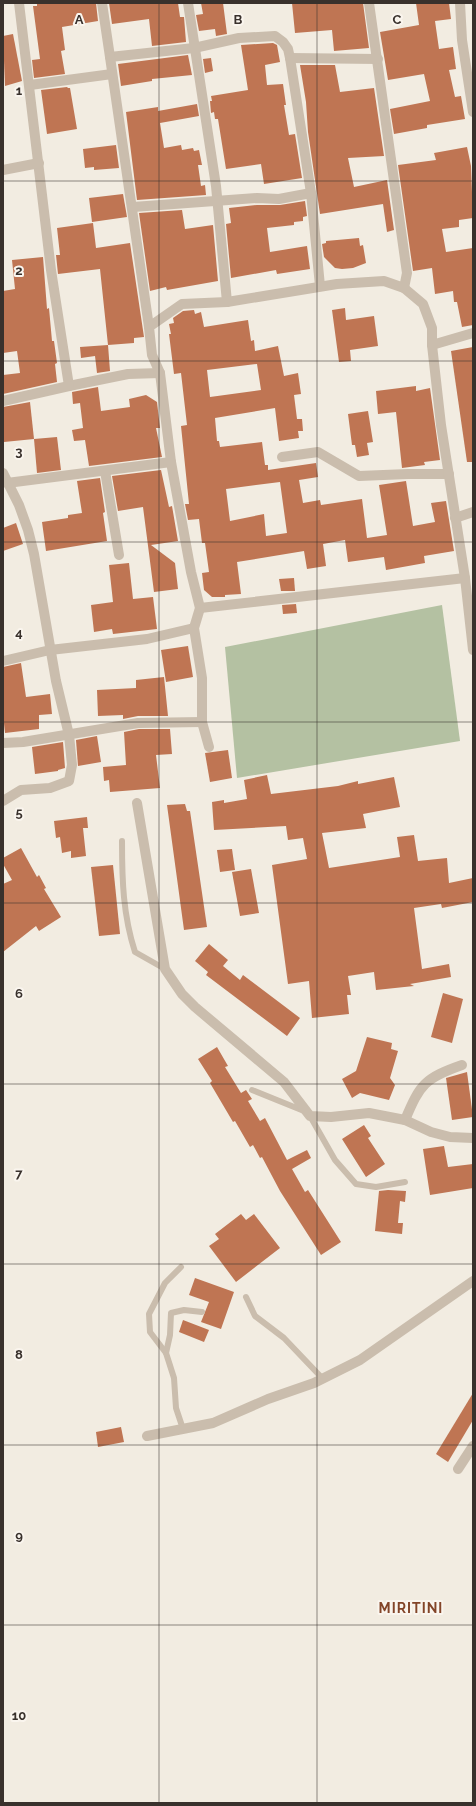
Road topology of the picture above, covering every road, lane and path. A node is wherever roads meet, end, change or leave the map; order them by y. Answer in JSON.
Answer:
{"nodes":[{"id":1,"x":20,"y":3,"type":"edge"},
{"id":2,"x":102,"y":3,"type":"edge"},
{"id":3,"x":188,"y":3,"type":"edge"},
{"id":4,"x":369,"y":3,"type":"edge"},
{"id":5,"x":460,"y":3,"type":"edge"},
{"id":6,"x":194,"y":48,"type":"junction"},
{"id":7,"x":110,"y":57,"type":"junction"},
{"id":8,"x":290,"y":58,"type":"junction"},
{"id":9,"x":378,"y":59,"type":"junction"},
{"id":10,"x":112,"y":74,"type":"junction"},
{"id":11,"x":30,"y":85,"type":"junction"},
{"id":12,"x":473,"y":112,"type":"edge"},
{"id":13,"x":39,"y":163,"type":"junction"},
{"id":14,"x":3,"y":170,"type":"edge"},
{"id":15,"x":311,"y":193,"type":"junction"},
{"id":16,"x":217,"y":200,"type":"junction"},
{"id":17,"x":132,"y":206,"type":"junction"},
{"id":18,"x":320,"y":286,"type":"junction"},
{"id":19,"x":404,"y":288,"type":"junction"},
{"id":20,"x":227,"y":302,"type":"junction"},
{"id":21,"x":150,"y":327,"type":"junction"},
{"id":22,"x":473,"y":333,"type":"edge"},
{"id":23,"x":432,"y":345,"type":"junction"},
{"id":24,"x":160,"y":373,"type":"junction"},
{"id":25,"x":69,"y":386,"type":"junction"},
{"id":26,"x":3,"y":401,"type":"edge"},
{"id":27,"x":282,"y":457,"type":"dead end"},
{"id":28,"x":171,"y":462,"type":"junction"},
{"id":29,"x":105,"y":471,"type":"junction"},
{"id":30,"x":3,"y":473,"type":"edge"},
{"id":31,"x":449,"y":474,"type":"junction"},
{"id":32,"x":7,"y":483,"type":"junction"},
{"id":33,"x":473,"y":512,"type":"edge"},
{"id":34,"x":456,"y":518,"type":"junction"},
{"id":35,"x":119,"y":555,"type":"dead end"},
{"id":36,"x":465,"y":578,"type":"junction"},
{"id":37,"x":200,"y":608,"type":"junction"},
{"id":38,"x":471,"y":614,"type":"edge"},
{"id":39,"x":194,"y":628,"type":"junction"},
{"id":40,"x":50,"y":650,"type":"junction"},
{"id":41,"x":473,"y":650,"type":"edge"},
{"id":42,"x":3,"y":661,"type":"edge"},
{"id":43,"x":202,"y":722,"type":"junction"},
{"id":44,"x":69,"y":735,"type":"junction"},
{"id":45,"x":3,"y":743,"type":"edge"},
{"id":46,"x":209,"y":747,"type":"dead end"},
{"id":47,"x":3,"y":801,"type":"edge"},
{"id":48,"x":137,"y":803,"type":"dead end"},
{"id":49,"x":122,"y":841,"type":"dead end"},
{"id":50,"x":165,"y":969,"type":"junction"},
{"id":51,"x":462,"y":1065,"type":"dead end"},
{"id":52,"x":252,"y":1090,"type":"dead end"},
{"id":53,"x":308,"y":1114,"type":"junction"},
{"id":54,"x":405,"y":1120,"type":"junction"},
{"id":55,"x":473,"y":1138,"type":"edge"},
{"id":56,"x":405,"y":1182,"type":"dead end"},
{"id":57,"x":181,"y":1267,"type":"dead end"},
{"id":58,"x":473,"y":1281,"type":"edge"},
{"id":59,"x":246,"y":1297,"type":"dead end"},
{"id":60,"x":202,"y":1312,"type":"dead end"},
{"id":61,"x":166,"y":1353,"type":"junction"},
{"id":62,"x":323,"y":1379,"type":"junction"},
{"id":63,"x":183,"y":1429,"type":"junction"},
{"id":64,"x":147,"y":1436,"type":"dead end"},
{"id":65,"x":473,"y":1446,"type":"edge"},
{"id":66,"x":458,"y":1469,"type":"dead end"}],
"edges":[{"from":1,"to":11,"type":"street"},
{"from":2,"to":7,"type":"street"},
{"from":3,"to":6,"type":"street"},
{"from":4,"to":9,"type":"street"},
{"from":5,"to":12,"type":"street"},
{"from":6,"to":7,"type":"street"},
{"from":6,"to":8,"type":"street"},
{"from":6,"to":16,"type":"street"},
{"from":7,"to":10,"type":"street"},
{"from":8,"to":9,"type":"street"},
{"from":8,"to":15,"type":"street"},
{"from":9,"to":19,"type":"street"},
{"from":10,"to":11,"type":"street"},
{"from":10,"to":17,"type":"street"},
{"from":11,"to":13,"type":"street"},
{"from":13,"to":14,"type":"street"},
{"from":13,"to":25,"type":"street"},
{"from":15,"to":16,"type":"street"},
{"from":15,"to":18,"type":"street"},
{"from":16,"to":17,"type":"street"},
{"from":16,"to":20,"type":"street"},
{"from":17,"to":21,"type":"street"},
{"from":18,"to":19,"type":"street"},
{"from":18,"to":20,"type":"street"},
{"from":19,"to":23,"type":"street"},
{"from":20,"to":21,"type":"street"},
{"from":21,"to":24,"type":"street"},
{"from":22,"to":23,"type":"street"},
{"from":23,"to":31,"type":"street"},
{"from":24,"to":25,"type":"street"},
{"from":24,"to":28,"type":"street"},
{"from":25,"to":26,"type":"street"},
{"from":27,"to":31,"type":"street"},
{"from":28,"to":29,"type":"street"},
{"from":28,"to":37,"type":"street"},
{"from":29,"to":32,"type":"street"},
{"from":29,"to":35,"type":"street"},
{"from":30,"to":32,"type":"street"},
{"from":31,"to":34,"type":"street"},
{"from":32,"to":40,"type":"street"},
{"from":33,"to":34,"type":"street"},
{"from":34,"to":36,"type":"street"},
{"from":36,"to":37,"type":"street"},
{"from":36,"to":38,"type":"street"},
{"from":37,"to":39,"type":"street"},
{"from":38,"to":41,"type":"street"},
{"from":39,"to":40,"type":"street"},
{"from":39,"to":43,"type":"street"},
{"from":40,"to":42,"type":"street"},
{"from":40,"to":44,"type":"street"},
{"from":43,"to":44,"type":"street"},
{"from":43,"to":46,"type":"street"},
{"from":44,"to":45,"type":"street"},
{"from":44,"to":47,"type":"street"},
{"from":48,"to":50,"type":"street"},
{"from":49,"to":50,"type":"lane"},
{"from":50,"to":53,"type":"street"},
{"from":51,"to":54,"type":"street"},
{"from":52,"to":53,"type":"lane"},
{"from":53,"to":54,"type":"street"},
{"from":53,"to":56,"type":"lane"},
{"from":54,"to":55,"type":"street"},
{"from":57,"to":61,"type":"lane"},
{"from":58,"to":62,"type":"street"},
{"from":59,"to":62,"type":"lane"},
{"from":60,"to":61,"type":"lane"},
{"from":61,"to":63,"type":"lane"},
{"from":62,"to":63,"type":"street"},
{"from":63,"to":64,"type":"street"},
{"from":65,"to":66,"type":"street"}]}
